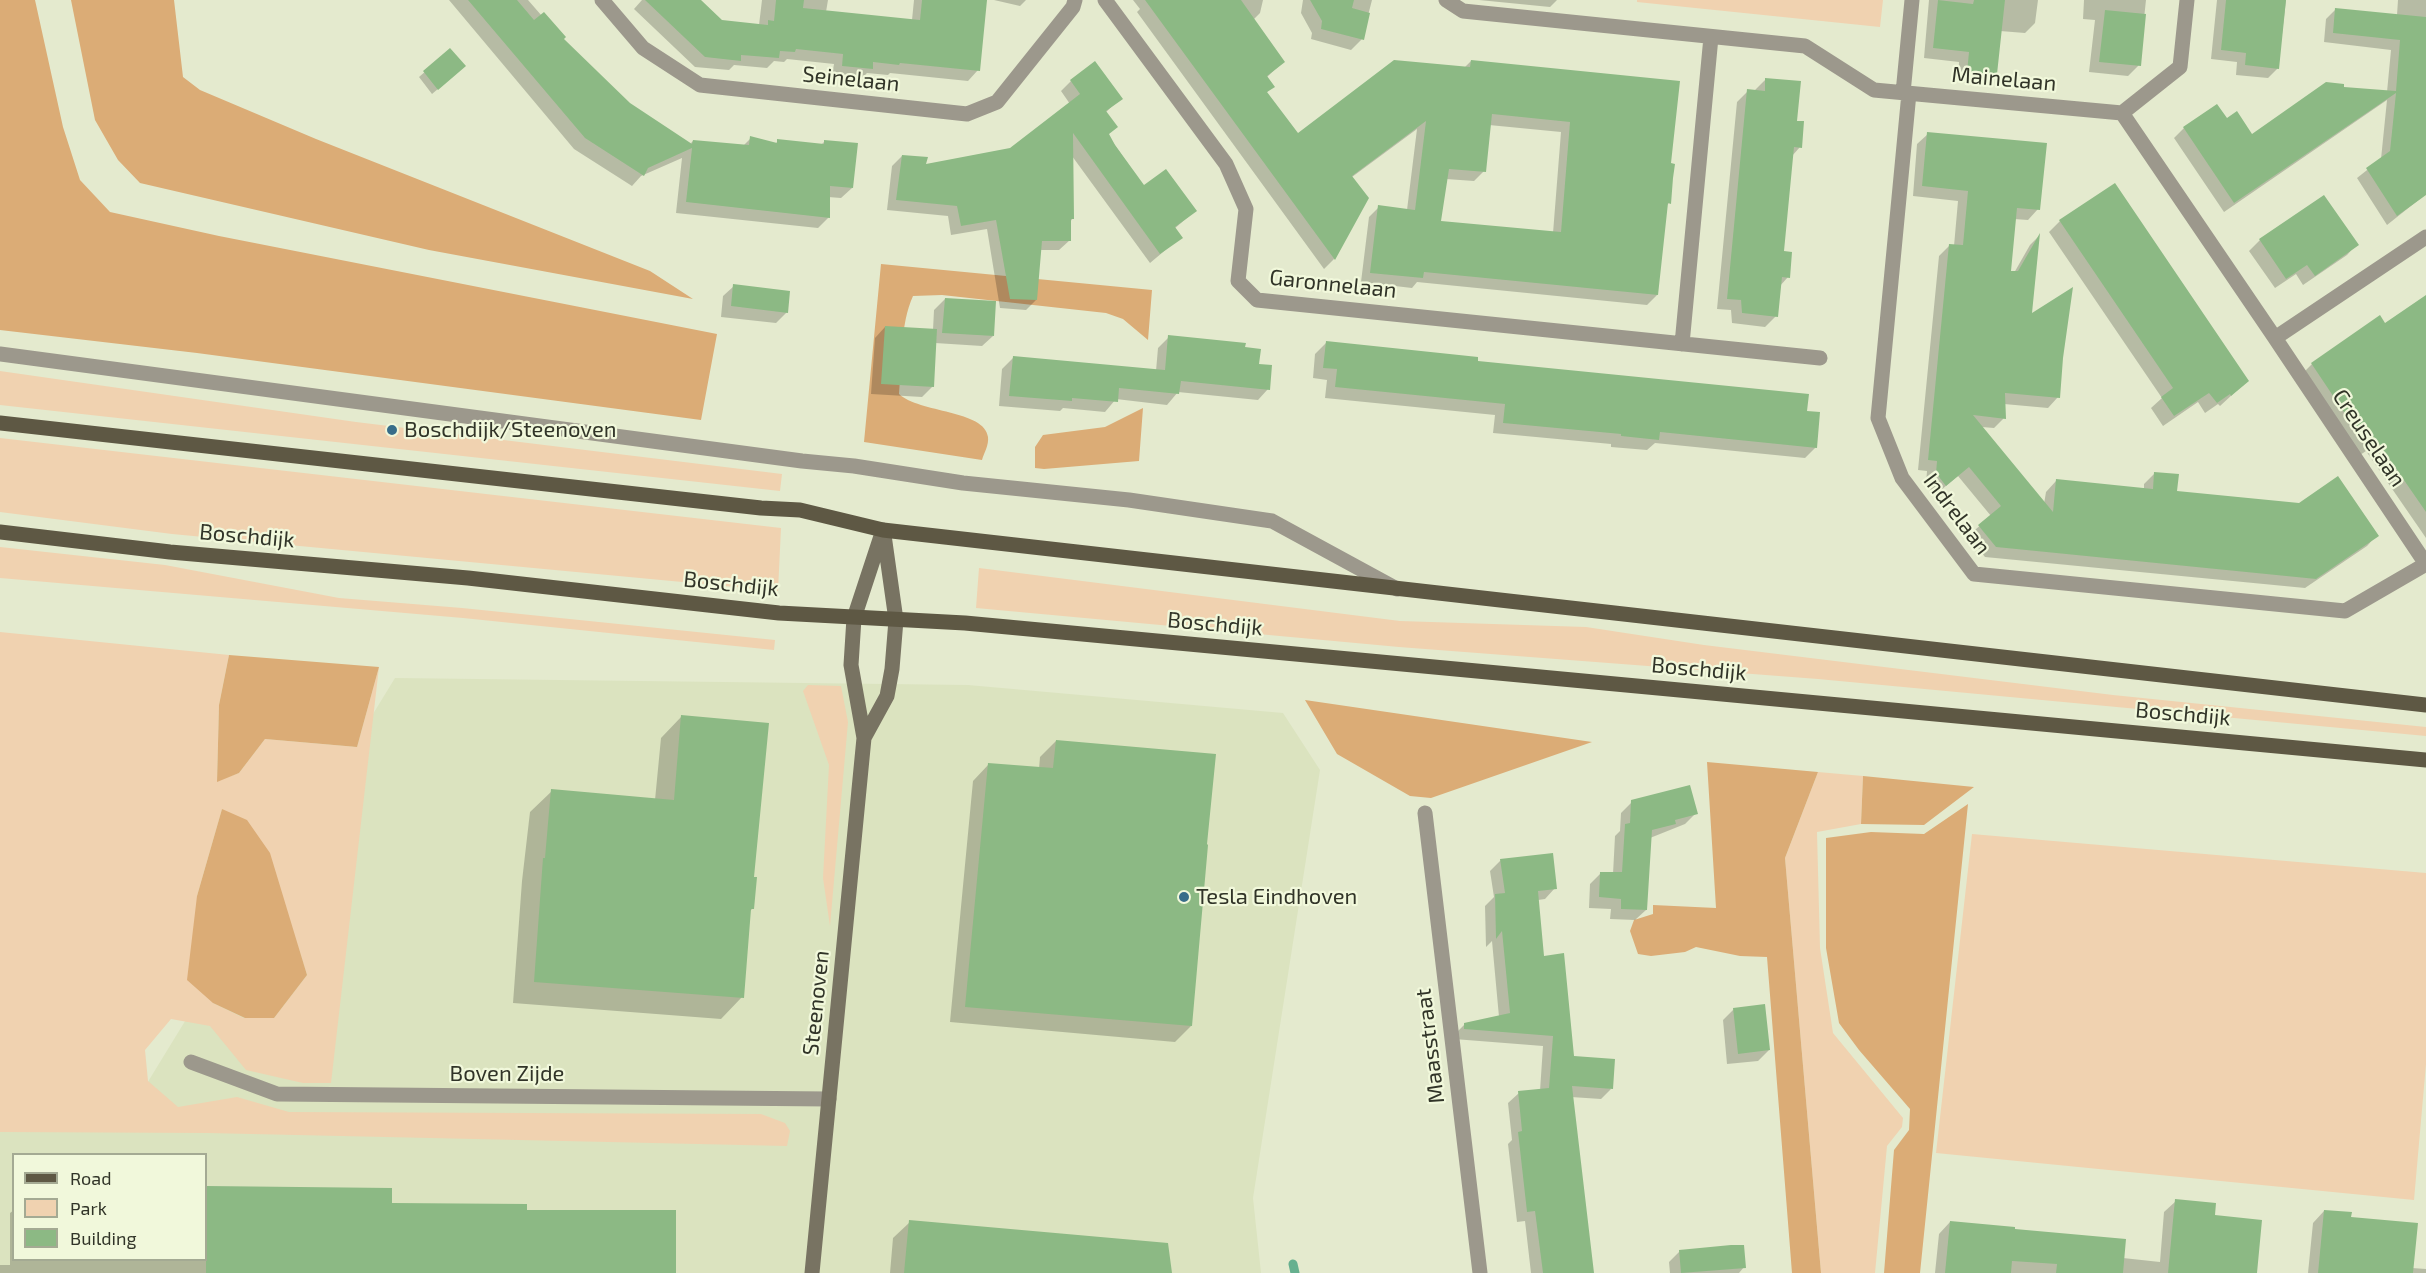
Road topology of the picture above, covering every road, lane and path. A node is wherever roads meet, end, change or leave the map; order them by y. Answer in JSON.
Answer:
{"nodes":[{"id":1,"x":602,"y":0,"type":"edge"},
{"id":2,"x":1076,"y":0,"type":"edge"},
{"id":3,"x":1105,"y":0,"type":"edge"},
{"id":4,"x":1446,"y":0,"type":"edge"},
{"id":5,"x":1912,"y":0,"type":"edge"},
{"id":6,"x":2187,"y":0,"type":"edge"},
{"id":7,"x":1711,"y":36,"type":"junction"},
{"id":8,"x":1906,"y":93,"type":"junction"},
{"id":9,"x":2122,"y":113,"type":"junction"},
{"id":10,"x":2426,"y":237,"type":"edge"},
{"id":11,"x":2275,"y":338,"type":"junction"},
{"id":12,"x":1682,"y":344,"type":"junction"},
{"id":13,"x":0,"y":354,"type":"edge"},
{"id":14,"x":1820,"y":358,"type":"dead end"},
{"id":15,"x":0,"y":423,"type":"edge"},
{"id":16,"x":883,"y":530,"type":"junction"},
{"id":17,"x":0,"y":532,"type":"edge"},
{"id":18,"x":2426,"y":564,"type":"edge"},
{"id":19,"x":1398,"y":589,"type":"junction"},
{"id":20,"x":854,"y":618,"type":"junction"},
{"id":21,"x":896,"y":620,"type":"junction"},
{"id":22,"x":2426,"y":705,"type":"edge"},
{"id":23,"x":864,"y":738,"type":"junction"},
{"id":24,"x":2426,"y":760,"type":"edge"},
{"id":25,"x":1425,"y":813,"type":"dead end"},
{"id":26,"x":191,"y":1062,"type":"dead end"},
{"id":27,"x":829,"y":1099,"type":"junction"},
{"id":28,"x":812,"y":1273,"type":"edge"},
{"id":29,"x":1480,"y":1273,"type":"edge"}],
"edges":[{"from":1,"to":2,"type":"street","name":"Seinelaan"},
{"from":3,"to":12,"type":"street","name":"Garonnelaan"},
{"from":4,"to":7,"type":"street","name":"Mainelaan"},
{"from":5,"to":8,"type":"street","name":"Indrelaan"},
{"from":6,"to":9,"type":"street"},
{"from":7,"to":8,"type":"street","name":"Mainelaan"},
{"from":7,"to":12,"type":"street"},
{"from":8,"to":9,"type":"street","name":"Mainelaan"},
{"from":8,"to":18,"type":"street","name":"Indrelaan"},
{"from":9,"to":11,"type":"street"},
{"from":10,"to":11,"type":"street"},
{"from":11,"to":18,"type":"street","name":"Creuselaan"},
{"from":12,"to":14,"type":"street","name":"Garonnelaan"},
{"from":13,"to":19,"type":"street","name":"Boschdijk"},
{"from":15,"to":16,"type":"main road","name":"Boschdijk"},
{"from":16,"to":19,"type":"main road","name":"Boschdijk"},
{"from":16,"to":20,"type":"street","name":"Steenoven"},
{"from":16,"to":21,"type":"street","name":"Steenoven"},
{"from":17,"to":20,"type":"main road","name":"Boschdijk"},
{"from":19,"to":22,"type":"main road","name":"Boschdijk"},
{"from":20,"to":21,"type":"main road","name":"Boschdijk"},
{"from":20,"to":23,"type":"street","name":"Steenoven"},
{"from":21,"to":23,"type":"street","name":"Steenoven"},
{"from":21,"to":24,"type":"main road","name":"Boschdijk"},
{"from":23,"to":27,"type":"street","name":"Steenoven"},
{"from":25,"to":29,"type":"street","name":"Maasstraat"},
{"from":26,"to":27,"type":"street","name":"Boven Zijde"},
{"from":27,"to":28,"type":"street","name":"Steenoven"}]}
